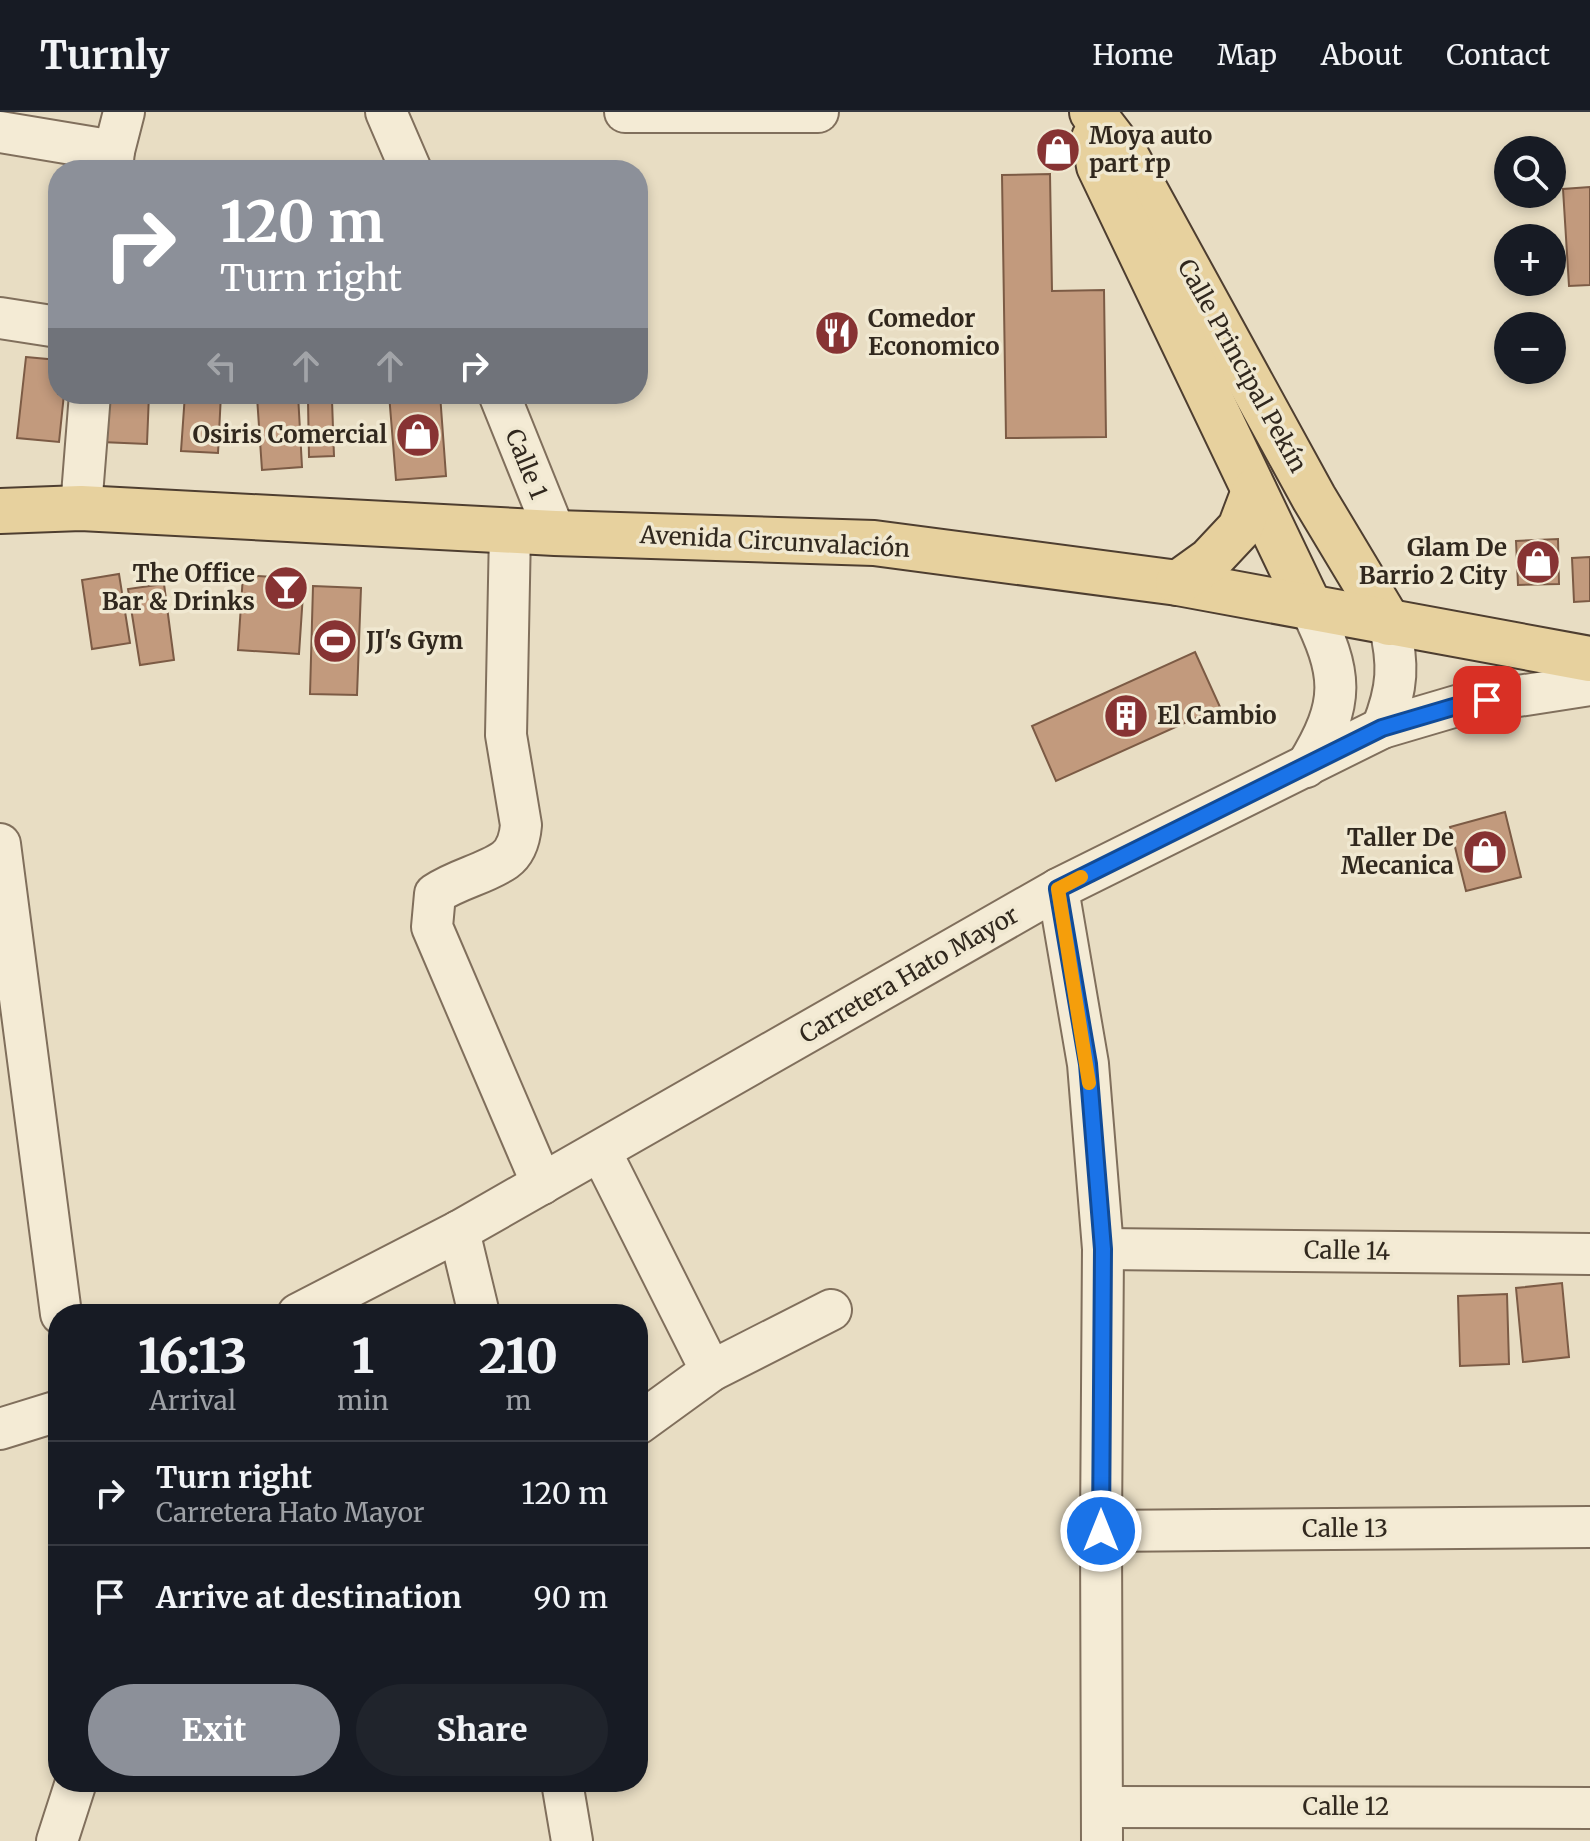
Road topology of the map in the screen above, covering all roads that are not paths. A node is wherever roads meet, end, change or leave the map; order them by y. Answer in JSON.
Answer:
{"nodes":[{"id":1,"x":124,"y":112,"type":"edge"},
{"id":2,"x":386,"y":112,"type":"edge"},
{"id":3,"x":625,"y":112,"type":"edge"},
{"id":4,"x":818,"y":112,"type":"edge"},
{"id":5,"x":1091,"y":112,"type":"edge"},
{"id":6,"x":0,"y":132,"type":"edge"},
{"id":7,"x":113,"y":160,"type":"edge"},
{"id":8,"x":407,"y":160,"type":"edge"},
{"id":9,"x":0,"y":318,"type":"edge"},
{"id":10,"x":48,"y":325,"type":"edge"},
{"id":11,"x":89,"y":404,"type":"edge"},
{"id":12,"x":503,"y":404,"type":"edge"},
{"id":13,"x":1254,"y":491,"type":"junction"},
{"id":14,"x":81,"y":508,"type":"junction"},
{"id":15,"x":0,"y":511,"type":"edge"},
{"id":16,"x":510,"y":531,"type":"junction"},
{"id":17,"x":555,"y":533,"type":"junction"},
{"id":18,"x":1178,"y":583,"type":"junction"},
{"id":19,"x":1310,"y":607,"type":"junction"},
{"id":20,"x":1389,"y":623,"type":"junction"},
{"id":21,"x":1590,"y":659,"type":"edge"},
{"id":22,"x":1590,"y":685,"type":"edge"},
{"id":23,"x":1382,"y":728,"type":"junction"},
{"id":24,"x":1306,"y":767,"type":"junction"},
{"id":25,"x":0,"y":844,"type":"edge"},
{"id":26,"x":1058,"y":889,"type":"junction"},
{"id":27,"x":5,"y":908,"type":"edge"},
{"id":28,"x":601,"y":1152,"type":"junction"},
{"id":29,"x":542,"y":1184,"type":"junction"},
{"id":30,"x":459,"y":1231,"type":"junction"},
{"id":31,"x":1103,"y":1249,"type":"junction"},
{"id":32,"x":1590,"y":1254,"type":"edge"},
{"id":33,"x":60,"y":1304,"type":"edge"},
{"id":34,"x":317,"y":1304,"type":"edge"},
{"id":35,"x":477,"y":1304,"type":"edge"},
{"id":36,"x":831,"y":1310,"type":"dead end"},
{"id":37,"x":711,"y":1371,"type":"junction"},
{"id":38,"x":48,"y":1414,"type":"edge"},
{"id":39,"x":648,"y":1417,"type":"edge"},
{"id":40,"x":0,"y":1429,"type":"edge"},
{"id":41,"x":1590,"y":1527,"type":"edge"},
{"id":42,"x":1101,"y":1531,"type":"junction"},
{"id":43,"x":73,"y":1792,"type":"edge"},
{"id":44,"x":564,"y":1792,"type":"edge"},
{"id":45,"x":1590,"y":1808,"type":"edge"},
{"id":46,"x":1102,"y":1824,"type":"edge"},
{"id":47,"x":57,"y":1841,"type":"edge"},
{"id":48,"x":572,"y":1841,"type":"edge"}],
"edges":[{"from":1,"to":7,"type":"street"},
{"from":2,"to":8,"type":"street"},
{"from":3,"to":4,"type":"street"},
{"from":5,"to":13,"type":"main road","name":"Calle Principal Pekín"},
{"from":5,"to":20,"type":"main road","name":"Calle Principal Pekín"},
{"from":6,"to":7,"type":"street"},
{"from":9,"to":10,"type":"street"},
{"from":11,"to":14,"type":"street"},
{"from":12,"to":17,"type":"street","name":"Calle 1"},
{"from":13,"to":18,"type":"main road"},
{"from":13,"to":19,"type":"main road","name":"Calle Principal Pekín"},
{"from":14,"to":15,"type":"main road","name":"Avenida Circunvalación"},
{"from":14,"to":16,"type":"main road","name":"Avenida Circunvalación"},
{"from":16,"to":17,"type":"main road","name":"Avenida Circunvalación"},
{"from":16,"to":29,"type":"street"},
{"from":17,"to":18,"type":"main road","name":"Avenida Circunvalación"},
{"from":18,"to":19,"type":"main road","name":"Avenida Circunvalación"},
{"from":19,"to":20,"type":"main road","name":"Avenida Circunvalación"},
{"from":19,"to":24,"type":"street"},
{"from":20,"to":21,"type":"main road","name":"Avenida Circunvalación"},
{"from":20,"to":23,"type":"street"},
{"from":22,"to":23,"type":"street","name":"Carretera Hato Mayor"},
{"from":23,"to":24,"type":"street","name":"Carretera Hato Mayor"},
{"from":24,"to":26,"type":"street","name":"Carretera Hato Mayor"},
{"from":25,"to":27,"type":"street"},
{"from":26,"to":28,"type":"street","name":"Carretera Hato Mayor"},
{"from":26,"to":31,"type":"street"},
{"from":27,"to":33,"type":"street"},
{"from":28,"to":29,"type":"street","name":"Carretera Hato Mayor"},
{"from":28,"to":37,"type":"street"},
{"from":29,"to":30,"type":"street","name":"Carretera Hato Mayor"},
{"from":30,"to":34,"type":"street","name":"Carretera Hato Mayor"},
{"from":30,"to":35,"type":"street"},
{"from":31,"to":32,"type":"street","name":"Calle 14"},
{"from":31,"to":42,"type":"street"},
{"from":36,"to":37,"type":"street"},
{"from":37,"to":39,"type":"street"},
{"from":38,"to":40,"type":"street"},
{"from":41,"to":42,"type":"street","name":"Calle 13"},
{"from":42,"to":46,"type":"street"},
{"from":43,"to":47,"type":"street"},
{"from":44,"to":48,"type":"street"},
{"from":45,"to":46,"type":"street","name":"Calle 12"}]}
